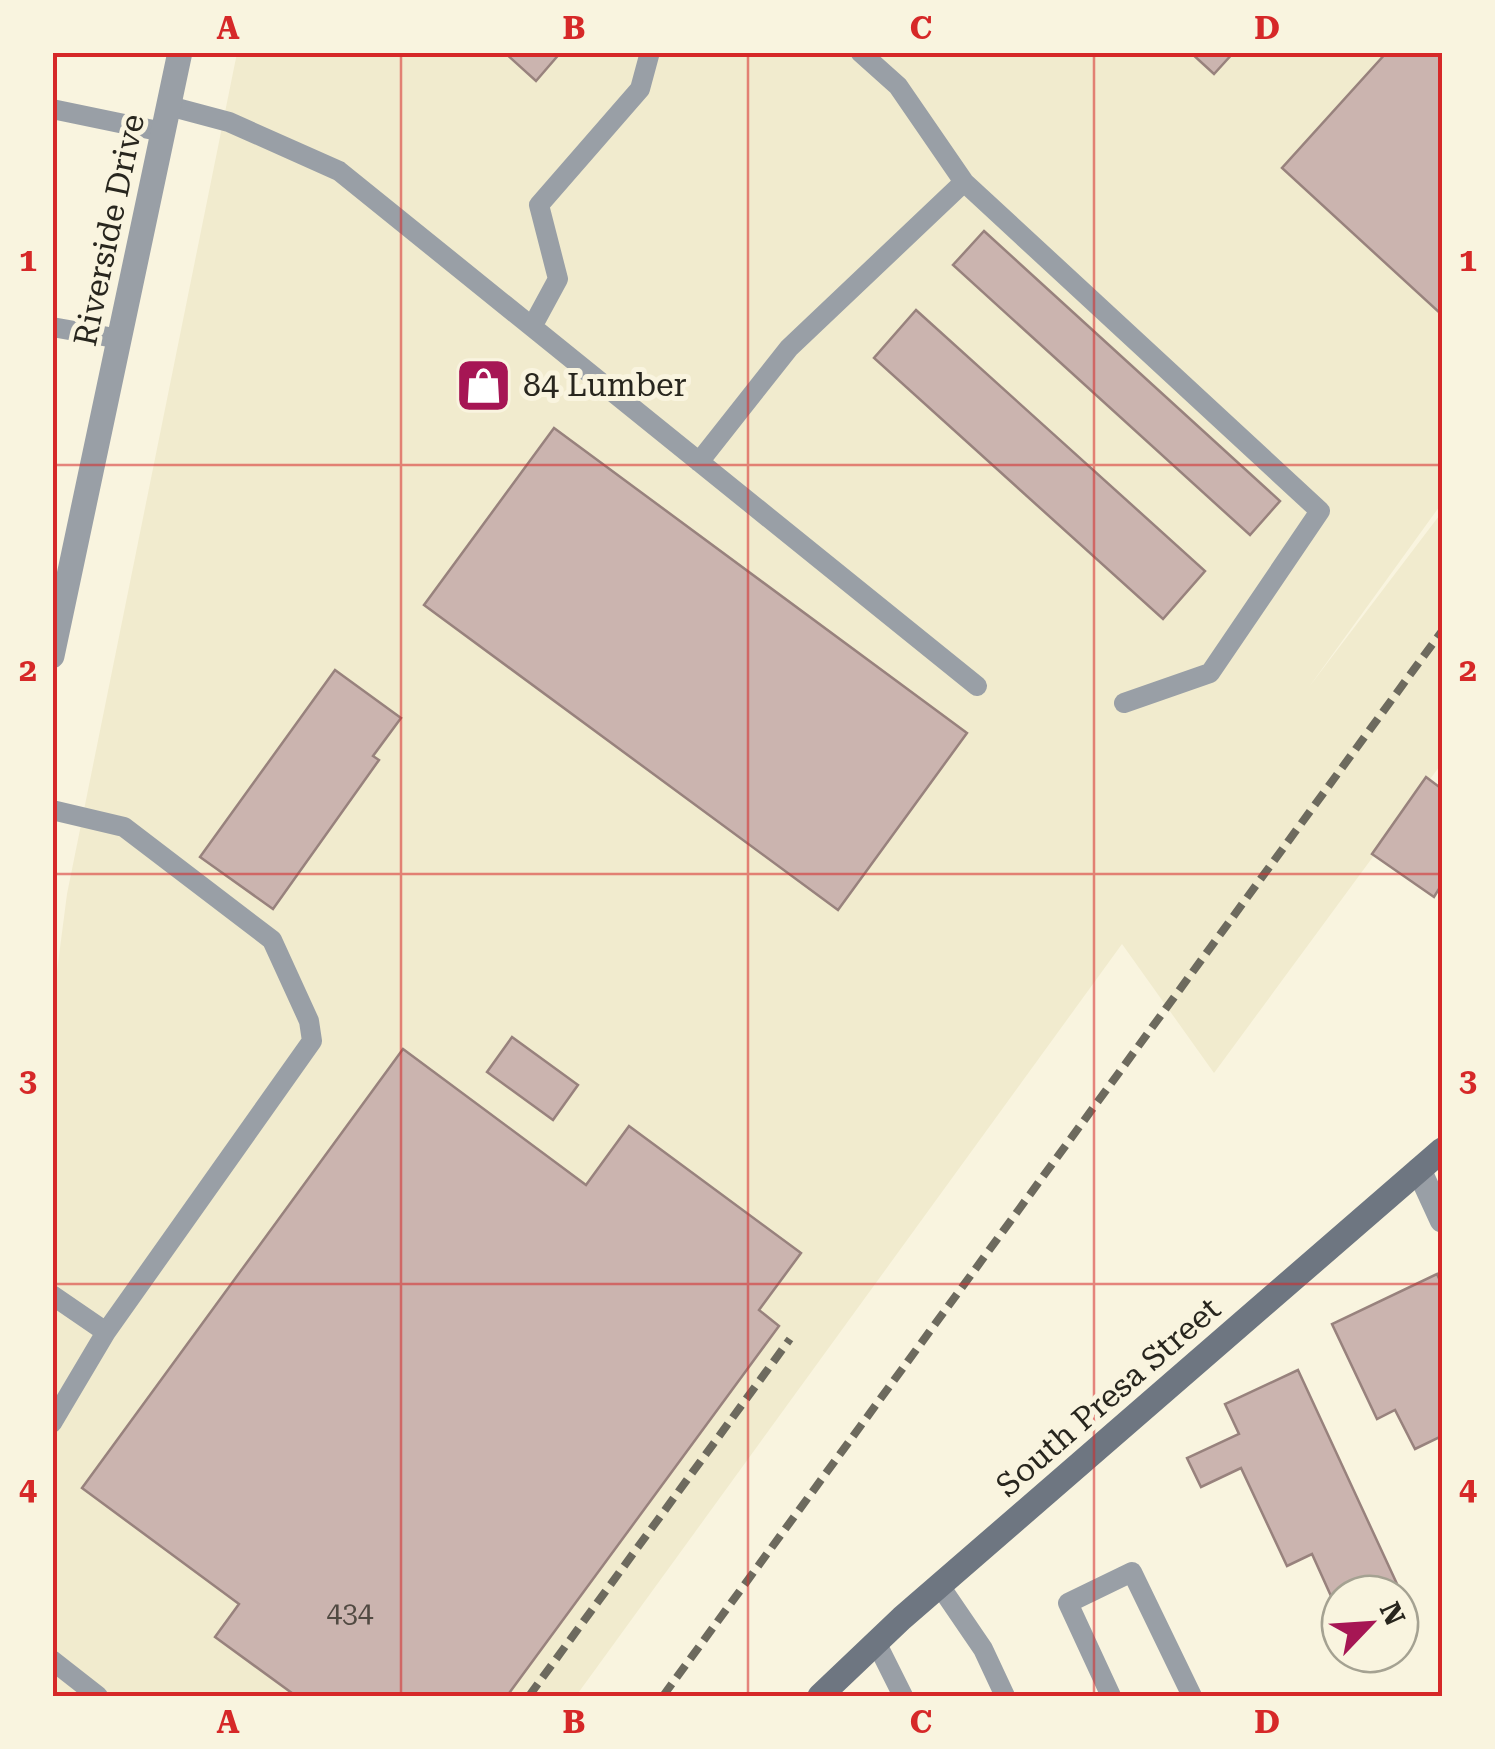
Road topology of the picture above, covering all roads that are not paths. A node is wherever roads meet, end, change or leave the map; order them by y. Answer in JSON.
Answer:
{"nodes":[{"id":1,"x":180,"y":52,"type":"edge"},
{"id":2,"x":650,"y":52,"type":"edge"},
{"id":3,"x":860,"y":52,"type":"edge"},
{"id":4,"x":169,"y":106,"type":"junction"},
{"id":5,"x":52,"y":109,"type":"edge"},
{"id":6,"x":163,"y":132,"type":"junction"},
{"id":7,"x":964,"y":182,"type":"junction"},
{"id":8,"x":52,"y":327,"type":"edge"},
{"id":9,"x":532,"y":327,"type":"junction"},
{"id":10,"x":120,"y":339,"type":"junction"},
{"id":11,"x":699,"y":462,"type":"junction"},
{"id":12,"x":52,"y":656,"type":"edge"},
{"id":13,"x":978,"y":686,"type":"dead end"},
{"id":14,"x":1124,"y":703,"type":"dead end"},
{"id":15,"x":52,"y":810,"type":"edge"},
{"id":16,"x":1442,"y":1150,"type":"edge"},
{"id":17,"x":1420,"y":1170,"type":"junction"},
{"id":18,"x":1442,"y":1220,"type":"edge"},
{"id":19,"x":52,"y":1295,"type":"edge"},
{"id":20,"x":106,"y":1332,"type":"junction"},
{"id":21,"x":52,"y":1424,"type":"edge"},
{"id":22,"x":940,"y":1586,"type":"junction"},
{"id":23,"x":876,"y":1642,"type":"junction"},
{"id":24,"x":52,"y":1660,"type":"edge"},
{"id":25,"x":98,"y":1696,"type":"edge"},
{"id":26,"x":820,"y":1696,"type":"edge"},
{"id":27,"x":903,"y":1696,"type":"edge"},
{"id":28,"x":1005,"y":1696,"type":"edge"},
{"id":29,"x":1111,"y":1696,"type":"edge"},
{"id":30,"x":1192,"y":1696,"type":"edge"}],
"edges":[{"from":1,"to":4,"type":"street","name":"Riverside Drive"},
{"from":2,"to":9,"type":"lane"},
{"from":3,"to":7,"type":"lane"},
{"from":4,"to":6,"type":"street","name":"Riverside Drive"},
{"from":4,"to":9,"type":"lane"},
{"from":5,"to":6,"type":"lane"},
{"from":6,"to":10,"type":"street","name":"Riverside Drive"},
{"from":7,"to":11,"type":"lane"},
{"from":7,"to":14,"type":"lane"},
{"from":8,"to":10,"type":"lane"},
{"from":9,"to":11,"type":"lane"},
{"from":10,"to":12,"type":"street","name":"Riverside Drive"},
{"from":11,"to":13,"type":"lane"},
{"from":15,"to":20,"type":"lane"},
{"from":16,"to":17,"type":"main road","name":"South Presa Street"},
{"from":17,"to":18,"type":"street"},
{"from":17,"to":22,"type":"main road","name":"South Presa Street"},
{"from":19,"to":20,"type":"lane"},
{"from":20,"to":21,"type":"lane"},
{"from":22,"to":23,"type":"main road","name":"South Presa Street"},
{"from":22,"to":28,"type":"lane"},
{"from":23,"to":26,"type":"main road","name":"South Presa Street"},
{"from":23,"to":27,"type":"lane"},
{"from":24,"to":25,"type":"lane"},
{"from":29,"to":30,"type":"lane"}]}
